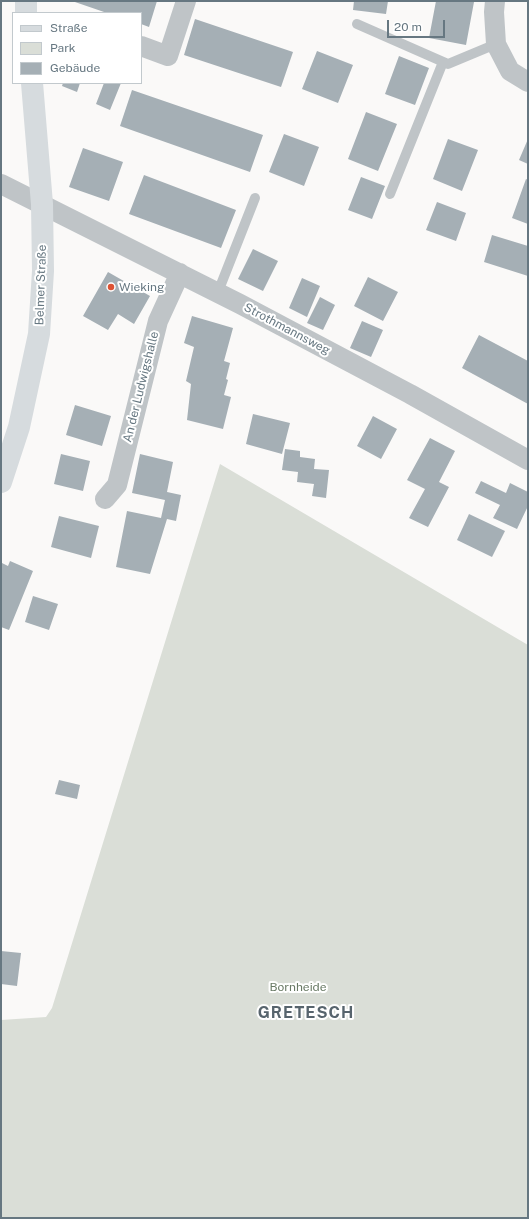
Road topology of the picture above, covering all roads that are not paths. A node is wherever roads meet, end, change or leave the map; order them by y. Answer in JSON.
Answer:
{"nodes":[{"id":1,"x":26,"y":1,"type":"edge"},
{"id":2,"x":186,"y":1,"type":"edge"},
{"id":3,"x":495,"y":1,"type":"edge"},
{"id":4,"x":26,"y":12,"type":"edge"},
{"id":5,"x":357,"y":24,"type":"dead end"},
{"id":6,"x":496,"y":44,"type":"junction"},
{"id":7,"x":142,"y":46,"type":"edge"},
{"id":8,"x":443,"y":62,"type":"junction"},
{"id":9,"x":528,"y":82,"type":"edge"},
{"id":10,"x":32,"y":84,"type":"edge"},
{"id":11,"x":1,"y":184,"type":"edge"},
{"id":12,"x":390,"y":194,"type":"dead end"},
{"id":13,"x":256,"y":198,"type":"dead end"},
{"id":14,"x":42,"y":204,"type":"junction"},
{"id":15,"x":180,"y":274,"type":"junction"},
{"id":16,"x":218,"y":292,"type":"junction"},
{"id":17,"x":528,"y":460,"type":"edge"},
{"id":18,"x":1,"y":482,"type":"edge"},
{"id":19,"x":105,"y":499,"type":"dead end"}],
"edges":[{"from":1,"to":4,"type":"street"},
{"from":2,"to":7,"type":"street"},
{"from":3,"to":6,"type":"street"},
{"from":5,"to":8,"type":"lane"},
{"from":6,"to":8,"type":"lane"},
{"from":6,"to":9,"type":"street"},
{"from":8,"to":12,"type":"lane"},
{"from":10,"to":14,"type":"street","name":"Belmer Straße"},
{"from":11,"to":14,"type":"street","name":"Strothmannsweg"},
{"from":13,"to":16,"type":"lane"},
{"from":14,"to":15,"type":"street","name":"Strothmannsweg"},
{"from":14,"to":18,"type":"street","name":"Belmer Straße"},
{"from":15,"to":16,"type":"street","name":"Strothmannsweg"},
{"from":15,"to":19,"type":"street","name":"An der Ludwigshalle"},
{"from":16,"to":17,"type":"street","name":"Strothmannsweg"}]}
